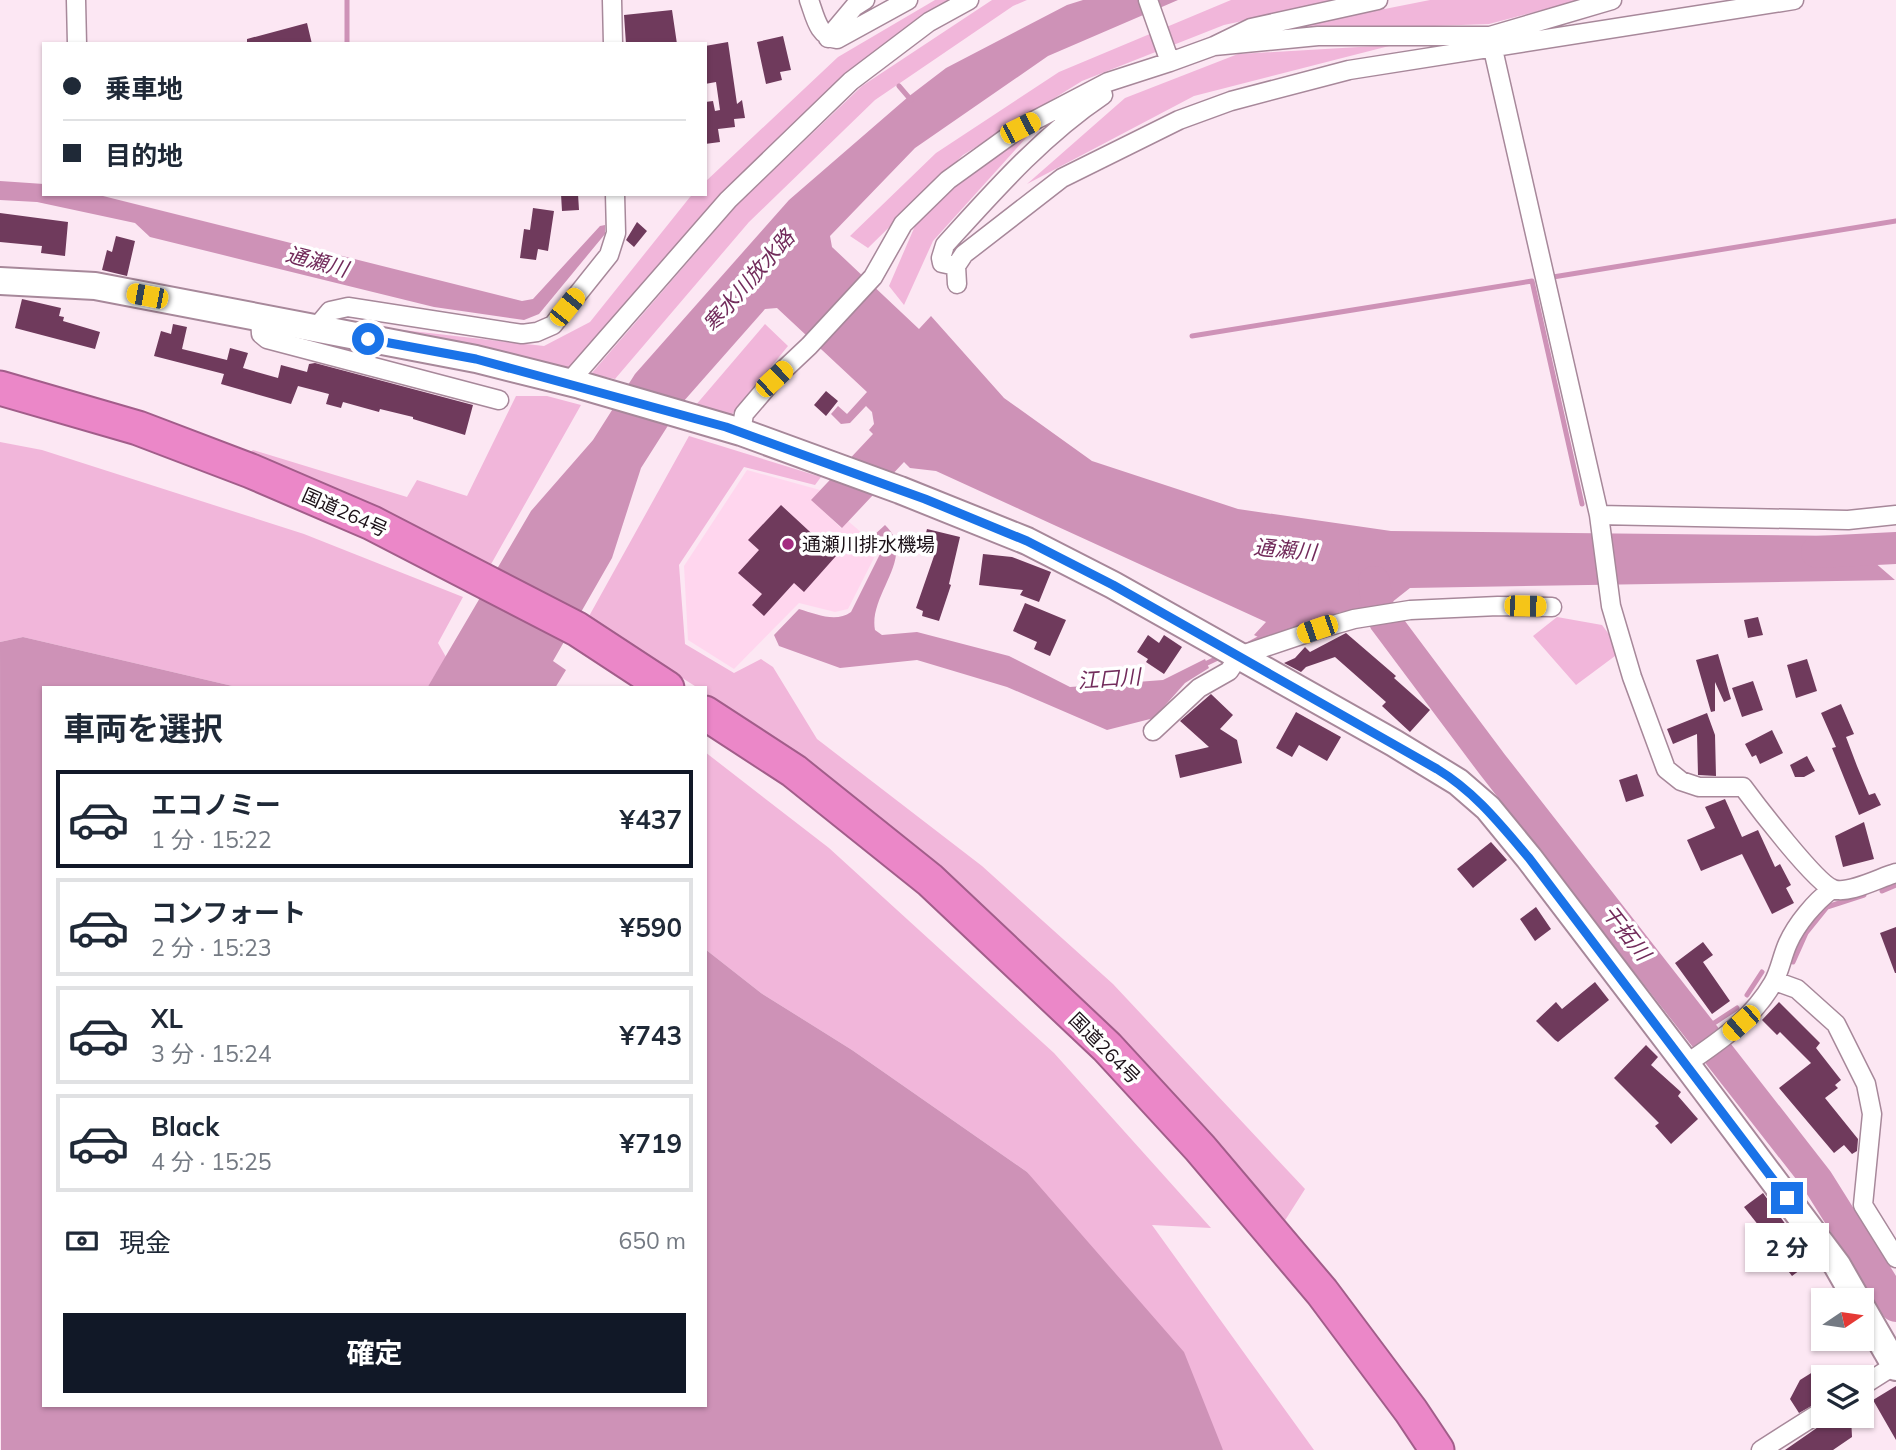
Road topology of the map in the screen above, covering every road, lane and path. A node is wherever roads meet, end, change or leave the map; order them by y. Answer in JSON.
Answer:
{"nodes":[{"id":1,"x":76,"y":0,"type":"edge"},
{"id":2,"x":612,"y":0,"type":"edge"},
{"id":3,"x":809,"y":0,"type":"edge"},
{"id":4,"x":865,"y":0,"type":"edge"},
{"id":5,"x":908,"y":0,"type":"edge"},
{"id":6,"x":969,"y":0,"type":"edge"},
{"id":7,"x":1147,"y":0,"type":"edge"},
{"id":8,"x":1378,"y":0,"type":"edge"},
{"id":9,"x":1612,"y":0,"type":"edge"},
{"id":10,"x":1794,"y":0,"type":"edge"},
{"id":11,"x":828,"y":38,"type":"junction"},
{"id":12,"x":1491,"y":41,"type":"junction"},
{"id":13,"x":77,"y":42,"type":"edge"},
{"id":14,"x":613,"y":42,"type":"edge"},
{"id":15,"x":1214,"y":46,"type":"junction"},
{"id":16,"x":1168,"y":58,"type":"junction"},
{"id":17,"x":1132,"y":76,"type":"junction"},
{"id":18,"x":615,"y":196,"type":"edge"},
{"id":19,"x":0,"y":281,"type":"edge"},
{"id":20,"x":260,"y":318,"type":"junction"},
{"id":21,"x":315,"y":329,"type":"junction"},
{"id":22,"x":575,"y":384,"type":"junction"},
{"id":23,"x":0,"y":388,"type":"edge"},
{"id":24,"x":499,"y":400,"type":"dead end"},
{"id":25,"x":733,"y":429,"type":"junction"},
{"id":26,"x":1896,"y":515,"type":"edge"},
{"id":27,"x":1599,"y":518,"type":"junction"},
{"id":28,"x":1552,"y":607,"type":"dead end"},
{"id":29,"x":1231,"y":652,"type":"junction"},
{"id":30,"x":664,"y":686,"type":"edge"},
{"id":31,"x":707,"y":714,"type":"edge"},
{"id":32,"x":1153,"y":731,"type":"dead end"},
{"id":33,"x":1896,"y":873,"type":"edge"},
{"id":34,"x":1832,"y":889,"type":"junction"},
{"id":35,"x":1774,"y":981,"type":"junction"},
{"id":36,"x":1694,"y":1059,"type":"junction"},
{"id":37,"x":1895,"y":1255,"type":"edge"},
{"id":38,"x":1850,"y":1288,"type":"edge"},
{"id":39,"x":1874,"y":1329,"type":"edge"},
{"id":40,"x":1895,"y":1365,"type":"edge"},
{"id":41,"x":1874,"y":1378,"type":"edge"},
{"id":42,"x":1811,"y":1418,"type":"edge"},
{"id":43,"x":1437,"y":1450,"type":"edge"},
{"id":44,"x":1761,"y":1450,"type":"edge"}],
"edges":[{"from":1,"to":13,"type":"street"},
{"from":2,"to":14,"type":"street"},
{"from":3,"to":11,"type":"street"},
{"from":4,"to":11,"type":"street"},
{"from":5,"to":11,"type":"street"},
{"from":6,"to":22,"type":"street"},
{"from":7,"to":16,"type":"street"},
{"from":8,"to":15,"type":"street"},
{"from":9,"to":12,"type":"street"},
{"from":10,"to":12,"type":"street"},
{"from":12,"to":15,"type":"street"},
{"from":12,"to":17,"type":"street"},
{"from":12,"to":27,"type":"street"},
{"from":15,"to":16,"type":"street"},
{"from":16,"to":17,"type":"street"},
{"from":17,"to":25,"type":"street"},
{"from":18,"to":21,"type":"street"},
{"from":19,"to":20,"type":"street"},
{"from":20,"to":21,"type":"street"},
{"from":20,"to":24,"type":"street"},
{"from":21,"to":22,"type":"street"},
{"from":22,"to":25,"type":"street"},
{"from":23,"to":30,"type":"highway","name":"国道264号"},
{"from":25,"to":29,"type":"street"},
{"from":26,"to":27,"type":"street"},
{"from":27,"to":34,"type":"street"},
{"from":28,"to":29,"type":"street"},
{"from":29,"to":32,"type":"street"},
{"from":29,"to":36,"type":"street"},
{"from":31,"to":43,"type":"highway","name":"国道264号"},
{"from":33,"to":34,"type":"street"},
{"from":34,"to":35,"type":"street"},
{"from":35,"to":36,"type":"street"},
{"from":35,"to":37,"type":"street"},
{"from":36,"to":38,"type":"street"},
{"from":39,"to":40,"type":"street"},
{"from":40,"to":41,"type":"street"},
{"from":42,"to":44,"type":"street"}]}
